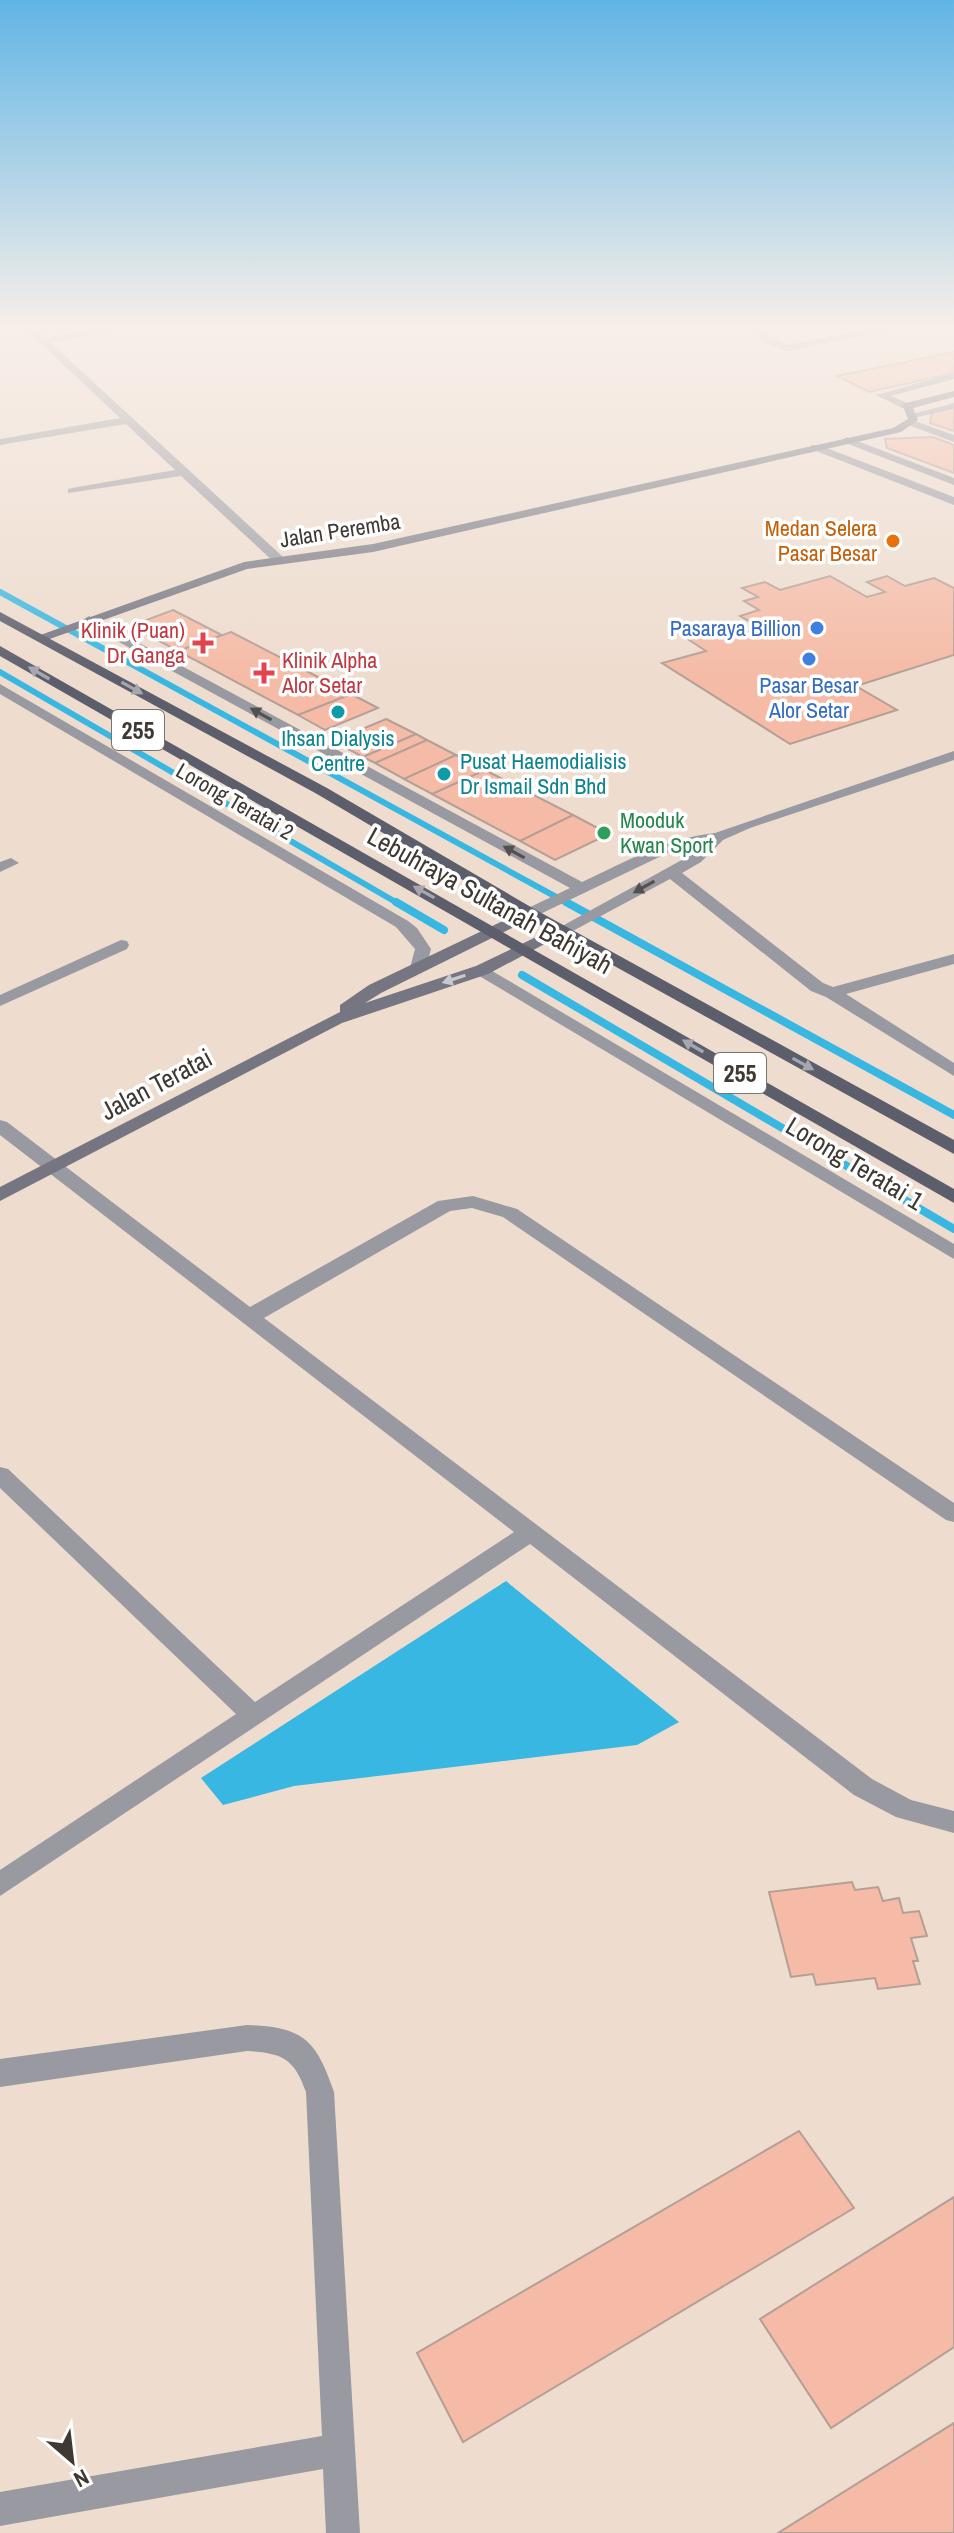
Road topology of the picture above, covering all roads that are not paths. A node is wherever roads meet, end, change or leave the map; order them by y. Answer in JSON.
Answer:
{"nodes":[{"id":1,"x":151,"y":442,"type":"edge"},
{"id":2,"x":837,"y":442,"type":"edge"},
{"id":3,"x":853,"y":442,"type":"edge"},
{"id":4,"x":815,"y":447,"type":"junction"},
{"id":5,"x":905,"y":463,"type":"junction"},
{"id":6,"x":182,"y":472,"type":"junction"},
{"id":7,"x":880,"y":472,"type":"junction"},
{"id":8,"x":954,"y":482,"type":"edge"},
{"id":9,"x":72,"y":491,"type":"dead end"},
{"id":10,"x":954,"y":501,"type":"edge"},
{"id":11,"x":278,"y":559,"type":"junction"},
{"id":12,"x":0,"y":616,"type":"edge"},
{"id":13,"x":83,"y":622,"type":"junction"},
{"id":14,"x":39,"y":638,"type":"junction"},
{"id":15,"x":0,"y":650,"type":"edge"},
{"id":16,"x":0,"y":688,"type":"edge"},
{"id":17,"x":954,"y":755,"type":"edge"},
{"id":18,"x":718,"y":837,"type":"junction"},
{"id":19,"x":671,"y":872,"type":"junction"},
{"id":20,"x":578,"y":891,"type":"junction"},
{"id":21,"x":530,"y":913,"type":"junction"},
{"id":22,"x":492,"y":930,"type":"junction"},
{"id":23,"x":563,"y":930,"type":"junction"},
{"id":24,"x":121,"y":945,"type":"dead end"},
{"id":25,"x":525,"y":948,"type":"junction"},
{"id":26,"x":954,"y":959,"type":"edge"},
{"id":27,"x":418,"y":968,"type":"junction"},
{"id":28,"x":482,"y":970,"type":"junction"},
{"id":29,"x":832,"y":993,"type":"junction"},
{"id":30,"x":0,"y":1001,"type":"edge"},
{"id":31,"x":336,"y":1019,"type":"junction"},
{"id":32,"x":954,"y":1071,"type":"edge"},
{"id":33,"x":0,"y":1126,"type":"edge"},
{"id":34,"x":954,"y":1148,"type":"edge"},
{"id":35,"x":52,"y":1168,"type":"junction"},
{"id":36,"x":0,"y":1195,"type":"edge"},
{"id":37,"x":954,"y":1197,"type":"edge"},
{"id":38,"x":954,"y":1253,"type":"edge"},
{"id":39,"x":251,"y":1316,"type":"junction"},
{"id":40,"x":0,"y":1475,"type":"edge"},
{"id":41,"x":954,"y":1514,"type":"edge"},
{"id":42,"x":531,"y":1532,"type":"junction"},
{"id":43,"x":254,"y":1716,"type":"junction"},
{"id":44,"x":954,"y":1822,"type":"edge"},
{"id":45,"x":0,"y":1884,"type":"edge"},
{"id":46,"x":0,"y":2073,"type":"edge"},
{"id":47,"x":338,"y":2450,"type":"junction"},
{"id":48,"x":0,"y":2509,"type":"edge"},
{"id":49,"x":343,"y":2533,"type":"edge"}],
"edges":[{"from":1,"to":6,"type":"street"},
{"from":2,"to":4,"type":"street","name":"Jalan Peremba"},
{"from":3,"to":5,"type":"street"},
{"from":4,"to":7,"type":"street"},
{"from":4,"to":11,"type":"street","name":"Jalan Peremba"},
{"from":5,"to":7,"type":"street"},
{"from":5,"to":8,"type":"street"},
{"from":6,"to":9,"type":"street"},
{"from":6,"to":11,"type":"street"},
{"from":7,"to":10,"type":"street"},
{"from":11,"to":13,"type":"street","name":"Jalan Peremba"},
{"from":12,"to":14,"type":"main road","name":"Lebuhraya Sultanah Bahiyah","number":"255"},
{"from":13,"to":14,"type":"street","name":"Jalan Peremba"},
{"from":20,"to":13,"type":"street","one_way":true},
{"from":14,"to":21,"type":"main road","name":"Lebuhraya Sultanah Bahiyah","number":"255","one_way":true},
{"from":22,"to":15,"type":"main road","name":"Lebuhraya Sultanah Bahiyah","number":"255","one_way":true},
{"from":16,"to":27,"type":"street","name":"Lorong Teratai 2"},
{"from":17,"to":18,"type":"street"},
{"from":18,"to":19,"type":"street"},
{"from":18,"to":20,"type":"street"},
{"from":19,"to":23,"type":"street","one_way":true},
{"from":19,"to":29,"type":"street"},
{"from":20,"to":21,"type":"street"},
{"from":21,"to":22,"type":"street","name":"Jalan Teratai"},
{"from":21,"to":23,"type":"main road","name":"Lebuhraya Sultanah Bahiyah","number":"255"},
{"from":22,"to":25,"type":"main road","name":"Lebuhraya Sultanah Bahiyah","number":"255"},
{"from":22,"to":27,"type":"street","name":"Jalan Teratai"},
{"from":23,"to":25,"type":"street","name":"Jalan Teratai"},
{"from":23,"to":34,"type":"main road","name":"Lebuhraya Sultanah Bahiyah","number":"255","one_way":true},
{"from":24,"to":30,"type":"street"},
{"from":25,"to":28,"type":"street","name":"Jalan Teratai"},
{"from":37,"to":25,"type":"main road","name":"Lebuhraya Sultanah Bahiyah","number":"255","one_way":true},
{"from":26,"to":29,"type":"street"},
{"from":27,"to":31,"type":"street","name":"Jalan Teratai"},
{"from":28,"to":31,"type":"street","name":"Jalan Teratai","one_way":true},
{"from":28,"to":38,"type":"street","name":"Lorong Teratai 1"},
{"from":29,"to":32,"type":"street"},
{"from":31,"to":35,"type":"street","name":"Jalan Teratai"},
{"from":33,"to":35,"type":"street"},
{"from":35,"to":36,"type":"street","name":"Jalan Teratai"},
{"from":35,"to":39,"type":"street"},
{"from":39,"to":41,"type":"street"},
{"from":39,"to":42,"type":"street"},
{"from":40,"to":43,"type":"street"},
{"from":42,"to":43,"type":"street"},
{"from":42,"to":44,"type":"street"},
{"from":43,"to":45,"type":"street"},
{"from":46,"to":47,"type":"street"},
{"from":47,"to":48,"type":"street"},
{"from":47,"to":49,"type":"street"}]}
